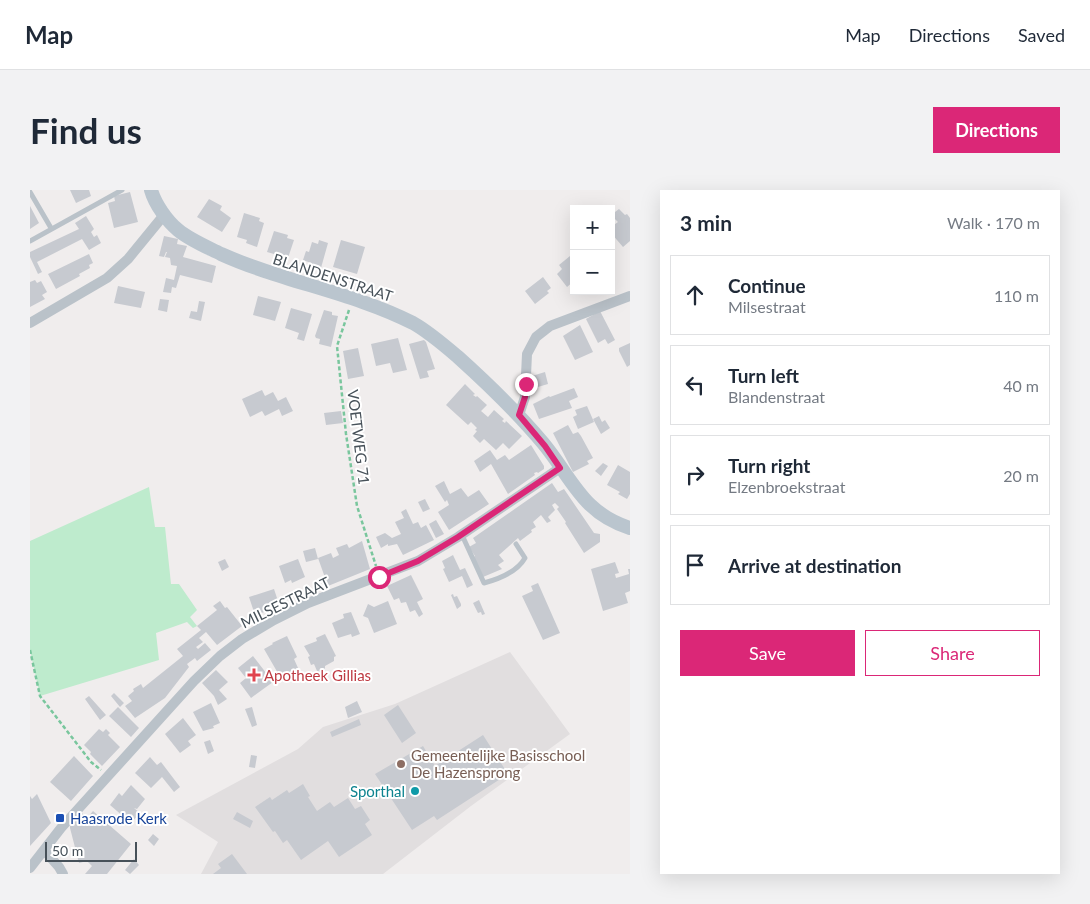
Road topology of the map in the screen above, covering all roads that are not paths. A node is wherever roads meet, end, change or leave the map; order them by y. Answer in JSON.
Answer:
{"nodes":[{"id":1,"x":122,"y":190,"type":"edge"},
{"id":2,"x":150,"y":190,"type":"edge"},
{"id":3,"x":30,"y":192,"type":"edge"},
{"id":4,"x":164,"y":215,"type":"junction"},
{"id":5,"x":51,"y":228,"type":"junction"},
{"id":6,"x":30,"y":241,"type":"edge"},
{"id":7,"x":630,"y":296,"type":"edge"},
{"id":8,"x":30,"y":323,"type":"edge"},
{"id":9,"x":519,"y":415,"type":"junction"},
{"id":10,"x":560,"y":468,"type":"junction"},
{"id":11,"x":630,"y":528,"type":"edge"},
{"id":12,"x":462,"y":534,"type":"junction"},
{"id":13,"x":516,"y":544,"type":"dead end"},
{"id":14,"x":44,"y":850,"type":"junction"},
{"id":15,"x":30,"y":868,"type":"edge"},
{"id":16,"x":63,"y":874,"type":"edge"}],
"edges":[{"from":1,"to":5,"type":"lane"},
{"from":2,"to":4,"type":"street","name":"BLANDENSTRAAT"},
{"from":3,"to":5,"type":"lane"},
{"from":4,"to":8,"type":"street"},
{"from":4,"to":9,"type":"street","name":"BLANDENSTRAAT"},
{"from":5,"to":6,"type":"lane"},
{"from":7,"to":9,"type":"street"},
{"from":9,"to":10,"type":"street","name":"BLANDENSTRAAT"},
{"from":10,"to":11,"type":"street","name":"BLANDENSTRAAT"},
{"from":10,"to":12,"type":"street","name":"MILSESTRAAT"},
{"from":12,"to":13,"type":"lane"},
{"from":12,"to":14,"type":"street","name":"MILSESTRAAT"},
{"from":14,"to":15,"type":"street","name":"MILSESTRAAT"},
{"from":14,"to":16,"type":"street"}]}
